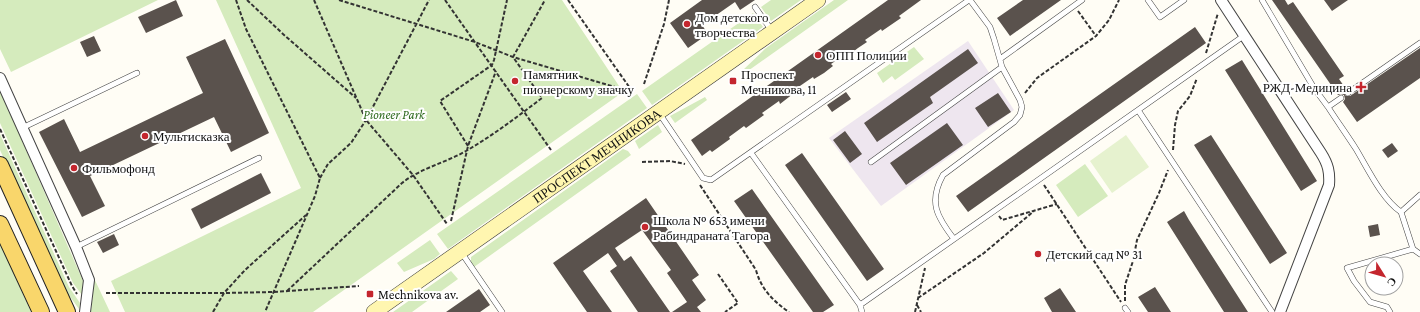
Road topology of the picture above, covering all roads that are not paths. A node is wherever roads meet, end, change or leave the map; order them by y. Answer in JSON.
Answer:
{"nodes":[{"id":1,"x":817,"y":0,"type":"edge"},
{"id":2,"x":970,"y":0,"type":"edge"},
{"id":3,"x":1082,"y":0,"type":"edge"},
{"id":4,"x":1148,"y":0,"type":"edge"},
{"id":5,"x":1184,"y":0,"type":"edge"},
{"id":6,"x":1221,"y":0,"type":"edge"},
{"id":7,"x":1262,"y":0,"type":"edge"},
{"id":8,"x":755,"y":7,"type":"dead end"},
{"id":9,"x":773,"y":32,"type":"junction"},
{"id":10,"x":1245,"y":35,"type":"junction"},
{"id":11,"x":1420,"y":43,"type":"edge"},
{"id":12,"x":1000,"y":59,"type":"junction"},
{"id":13,"x":1002,"y":67,"type":"junction"},
{"id":14,"x":137,"y":73,"type":"dead end"},
{"id":15,"x":0,"y":78,"type":"edge"},
{"id":16,"x":1348,"y":93,"type":"dead end"},
{"id":17,"x":1341,"y":98,"type":"dead end"},
{"id":18,"x":1328,"y":107,"type":"junction"},
{"id":19,"x":1138,"y":110,"type":"junction"},
{"id":20,"x":659,"y":112,"type":"junction"},
{"id":21,"x":22,"y":128,"type":"junction"},
{"id":22,"x":751,"y":152,"type":"junction"},
{"id":23,"x":259,"y":158,"type":"dead end"},
{"id":24,"x":872,"y":162,"type":"dead end"},
{"id":25,"x":0,"y":165,"type":"edge"},
{"id":26,"x":1420,"y":195,"type":"edge"},
{"id":27,"x":1401,"y":212,"type":"junction"},
{"id":28,"x":0,"y":224,"type":"edge"},
{"id":29,"x":954,"y":239,"type":"junction"},
{"id":30,"x":76,"y":247,"type":"junction"},
{"id":31,"x":1413,"y":248,"type":"junction"},
{"id":32,"x":461,"y":251,"type":"junction"},
{"id":33,"x":1420,"y":254,"type":"edge"},
{"id":34,"x":860,"y":305,"type":"junction"},
{"id":35,"x":85,"y":310,"type":"edge"},
{"id":36,"x":41,"y":312,"type":"edge"},
{"id":37,"x":67,"y":312,"type":"edge"},
{"id":38,"x":374,"y":312,"type":"edge"},
{"id":39,"x":502,"y":312,"type":"edge"},
{"id":40,"x":862,"y":312,"type":"edge"},
{"id":41,"x":1272,"y":312,"type":"edge"},
{"id":42,"x":1280,"y":312,"type":"edge"},
{"id":43,"x":1390,"y":312,"type":"edge"}],
"edges":[{"from":1,"to":9,"type":"street","name":"ПРОСПЕКТ МЕЧНИКОВА"},
{"from":2,"to":12,"type":"lane"},
{"from":2,"to":22,"type":"lane"},
{"from":3,"to":12,"type":"lane"},
{"from":4,"to":5,"type":"lane"},
{"from":6,"to":10,"type":"street"},
{"from":7,"to":18,"type":"lane"},
{"from":8,"to":9,"type":"lane"},
{"from":9,"to":20,"type":"street","name":"ПРОСПЕКТ МЕЧНИКОВА"},
{"from":10,"to":19,"type":"lane"},
{"from":10,"to":42,"type":"street"},
{"from":11,"to":16,"type":"lane"},
{"from":12,"to":13,"type":"lane"},
{"from":13,"to":24,"type":"lane"},
{"from":13,"to":29,"type":"lane"},
{"from":14,"to":21,"type":"lane"},
{"from":15,"to":21,"type":"street"},
{"from":17,"to":18,"type":"lane"},
{"from":18,"to":27,"type":"lane"},
{"from":19,"to":29,"type":"lane"},
{"from":19,"to":41,"type":"lane"},
{"from":20,"to":22,"type":"lane"},
{"from":20,"to":32,"type":"street","name":"ПРОСПЕКТ МЕЧНИКОВА"},
{"from":21,"to":30,"type":"street"},
{"from":22,"to":34,"type":"lane"},
{"from":23,"to":30,"type":"lane"},
{"from":25,"to":37,"type":"main road"},
{"from":26,"to":27,"type":"lane"},
{"from":27,"to":31,"type":"lane"},
{"from":28,"to":36,"type":"main road"},
{"from":29,"to":34,"type":"lane"},
{"from":30,"to":35,"type":"street"},
{"from":31,"to":33,"type":"lane"},
{"from":31,"to":43,"type":"lane"},
{"from":32,"to":38,"type":"street","name":"ПРОСПЕКТ МЕЧНИКОВА"},
{"from":32,"to":39,"type":"lane"},
{"from":34,"to":40,"type":"lane"}]}
